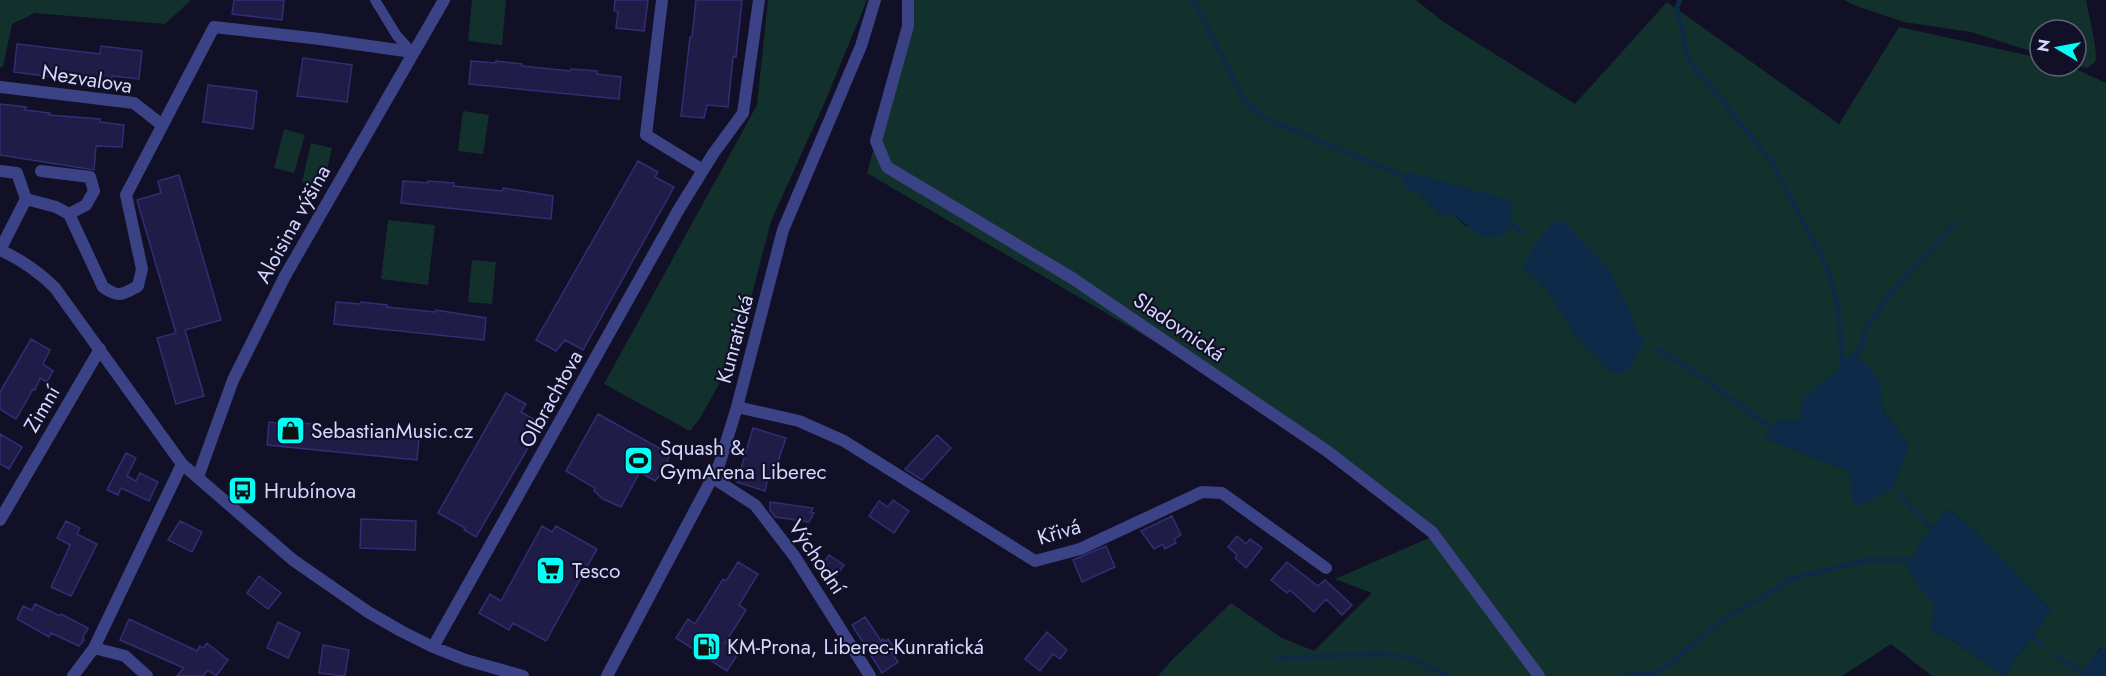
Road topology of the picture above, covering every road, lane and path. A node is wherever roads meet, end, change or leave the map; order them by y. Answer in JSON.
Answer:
{"nodes":[{"id":1,"x":375,"y":0,"type":"edge"},
{"id":2,"x":444,"y":0,"type":"edge"},
{"id":3,"x":662,"y":0,"type":"edge"},
{"id":4,"x":759,"y":0,"type":"edge"},
{"id":5,"x":875,"y":0,"type":"edge"},
{"id":6,"x":908,"y":0,"type":"edge"},
{"id":7,"x":412,"y":52,"type":"junction"},
{"id":8,"x":0,"y":87,"type":"edge"},
{"id":9,"x":162,"y":125,"type":"junction"},
{"id":10,"x":703,"y":170,"type":"junction"},
{"id":11,"x":0,"y":171,"type":"edge"},
{"id":12,"x":41,"y":171,"type":"dead end"},
{"id":13,"x":26,"y":199,"type":"junction"},
{"id":14,"x":69,"y":214,"type":"junction"},
{"id":15,"x":0,"y":250,"type":"edge"},
{"id":16,"x":100,"y":349,"type":"junction"},
{"id":17,"x":737,"y":407,"type":"junction"},
{"id":18,"x":182,"y":464,"type":"junction"},
{"id":19,"x":198,"y":477,"type":"junction"},
{"id":20,"x":713,"y":478,"type":"junction"},
{"id":21,"x":0,"y":520,"type":"edge"},
{"id":22,"x":1326,"y":568,"type":"dead end"},
{"id":23,"x":433,"y":647,"type":"junction"},
{"id":24,"x":94,"y":648,"type":"junction"},
{"id":25,"x":73,"y":676,"type":"edge"},
{"id":26,"x":147,"y":676,"type":"edge"},
{"id":27,"x":523,"y":676,"type":"edge"},
{"id":28,"x":607,"y":676,"type":"edge"},
{"id":29,"x":870,"y":676,"type":"edge"},
{"id":30,"x":1539,"y":676,"type":"edge"}],
"edges":[{"from":1,"to":7,"type":"street"},
{"from":2,"to":7,"type":"street","name":"Aloisina výšina"},
{"from":3,"to":10,"type":"street"},
{"from":4,"to":10,"type":"street","name":"Olbrachtova"},
{"from":5,"to":17,"type":"street","name":"Kunratická"},
{"from":6,"to":30,"type":"street","name":"Sladovnická"},
{"from":7,"to":9,"type":"street"},
{"from":7,"to":19,"type":"street","name":"Aloisina výšina"},
{"from":8,"to":9,"type":"street","name":"Nezvalova"},
{"from":9,"to":14,"type":"street"},
{"from":10,"to":23,"type":"street","name":"Olbrachtova"},
{"from":11,"to":13,"type":"street"},
{"from":12,"to":14,"type":"street"},
{"from":13,"to":14,"type":"street"},
{"from":13,"to":15,"type":"street"},
{"from":15,"to":16,"type":"street"},
{"from":16,"to":18,"type":"street"},
{"from":16,"to":21,"type":"street","name":"Zimní"},
{"from":17,"to":20,"type":"street","name":"Kunratická"},
{"from":17,"to":22,"type":"street","name":"Křivá"},
{"from":18,"to":19,"type":"street"},
{"from":18,"to":24,"type":"street"},
{"from":19,"to":23,"type":"street"},
{"from":20,"to":28,"type":"street","name":"Kunratická"},
{"from":20,"to":29,"type":"street","name":"Východní"},
{"from":23,"to":27,"type":"street"},
{"from":24,"to":25,"type":"street"},
{"from":24,"to":26,"type":"street"}]}
